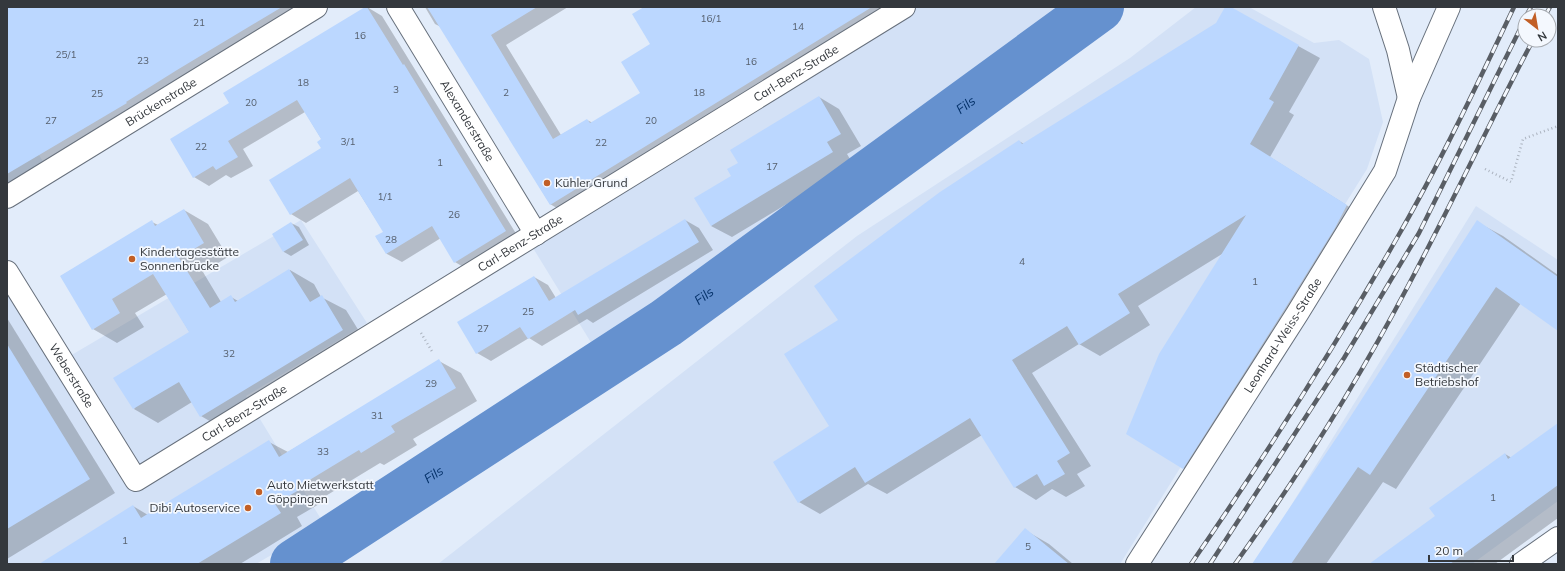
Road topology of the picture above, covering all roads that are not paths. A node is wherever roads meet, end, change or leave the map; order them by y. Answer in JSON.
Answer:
{"nodes":[{"id":1,"x":316,"y":7,"type":"edge"},
{"id":2,"x":398,"y":7,"type":"edge"},
{"id":3,"x":904,"y":7,"type":"edge"},
{"id":4,"x":1384,"y":7,"type":"edge"},
{"id":5,"x":1449,"y":7,"type":"edge"},
{"id":6,"x":1409,"y":98,"type":"junction"},
{"id":7,"x":7,"y":197,"type":"edge"},
{"id":8,"x":536,"y":234,"type":"junction"},
{"id":9,"x":7,"y":272,"type":"edge"},
{"id":10,"x":136,"y":480,"type":"joint"},
{"id":11,"x":1558,"y":538,"type":"edge"},
{"id":12,"x":1137,"y":564,"type":"edge"},
{"id":13,"x":1522,"y":564,"type":"edge"}],
"edges":[{"from":1,"to":7,"type":"street","name":"Brückenstraße"},
{"from":2,"to":8,"type":"street","name":"Alexanderstraße"},
{"from":3,"to":8,"type":"street","name":"Carl-Benz-Straße"},
{"from":4,"to":6,"type":"street"},
{"from":5,"to":6,"type":"street","name":"Leonhard-Weiss-Straße"},
{"from":6,"to":12,"type":"street","name":"Leonhard-Weiss-Straße"},
{"from":8,"to":10,"type":"street","name":"Carl-Benz-Straße"},
{"from":9,"to":10,"type":"street","name":"Weberstraße"},
{"from":11,"to":13,"type":"street"}]}
